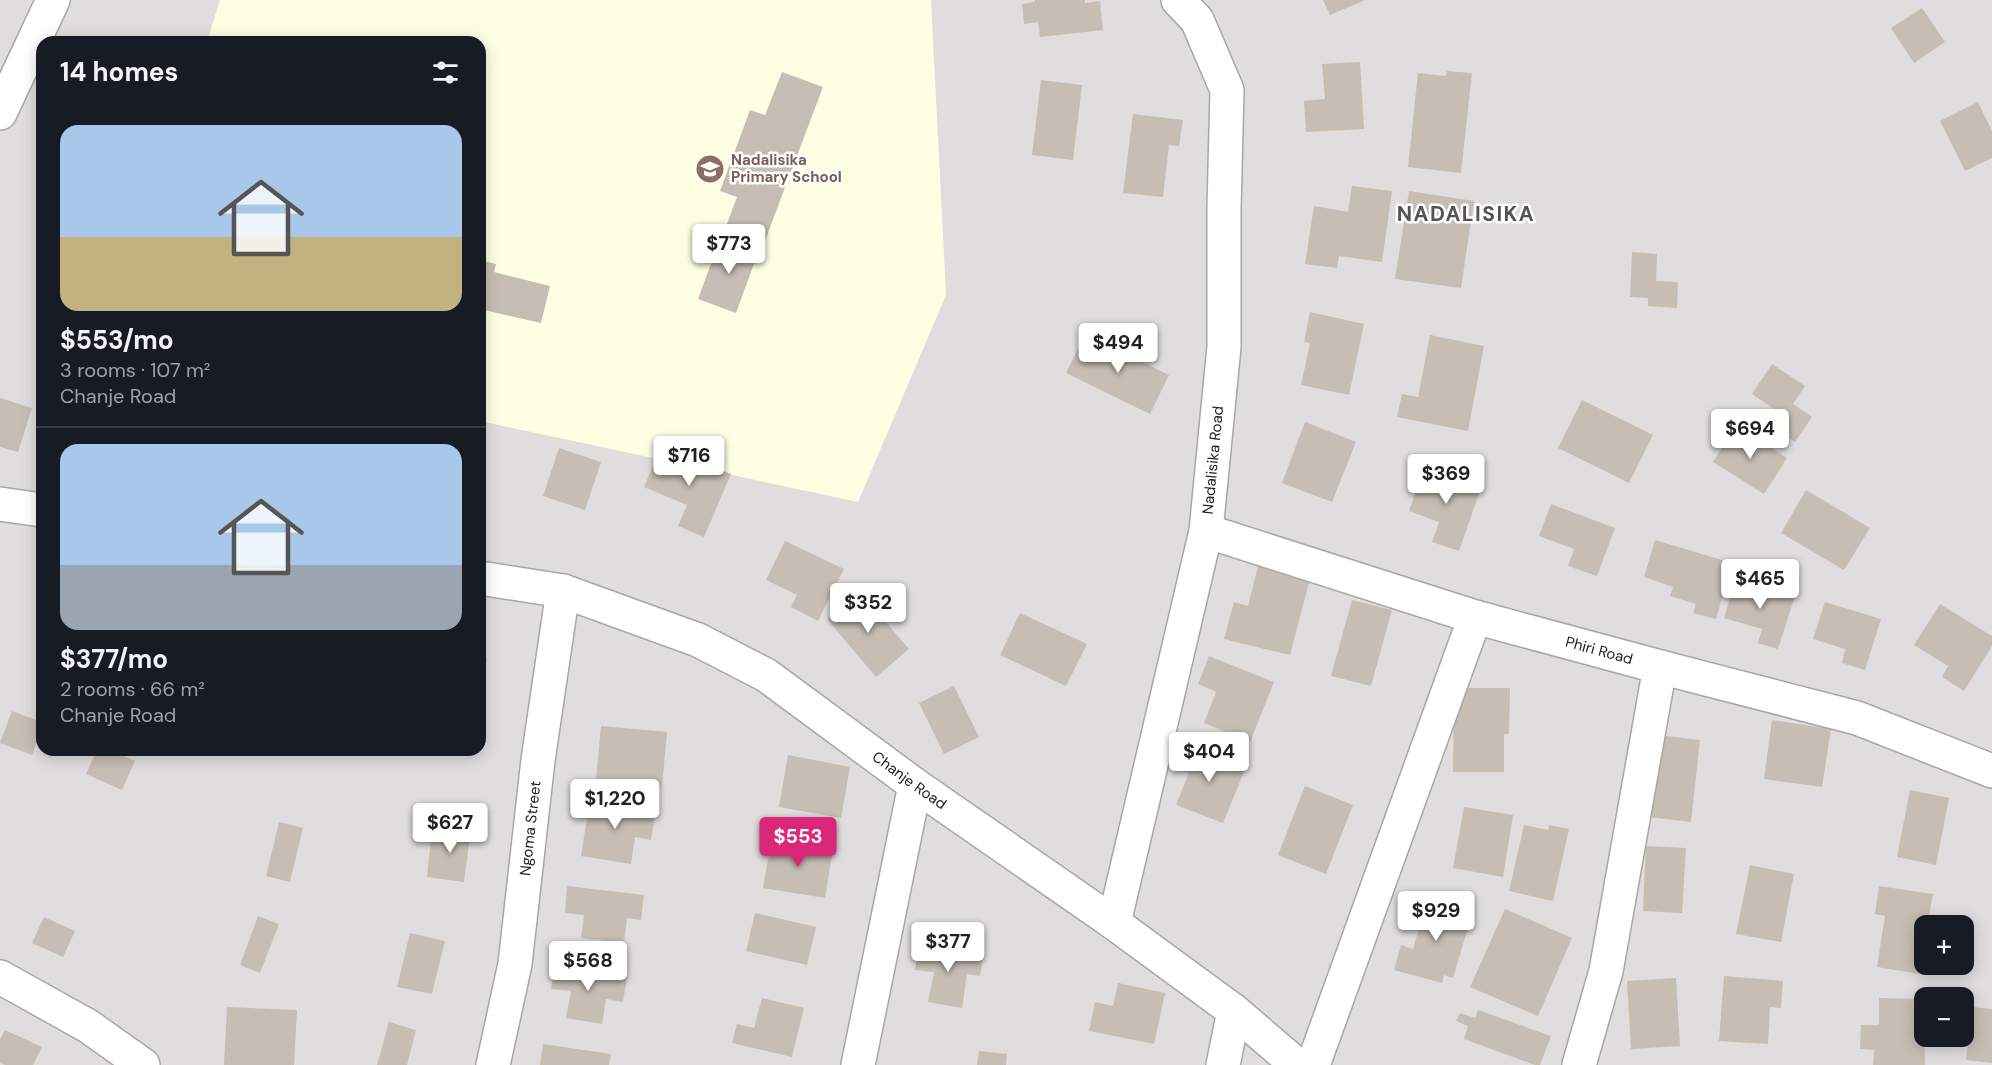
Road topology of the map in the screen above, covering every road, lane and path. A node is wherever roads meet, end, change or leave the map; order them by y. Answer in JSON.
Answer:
{"nodes":[{"id":1,"x":53,"y":0,"type":"edge"},
{"id":2,"x":1178,"y":0,"type":"edge"},
{"id":3,"x":36,"y":36,"type":"edge"},
{"id":4,"x":36,"y":36,"type":"edge"},
{"id":5,"x":0,"y":113,"type":"edge"},
{"id":6,"x":0,"y":504,"type":"edge"},
{"id":7,"x":36,"y":509,"type":"edge"},
{"id":8,"x":1206,"y":531,"type":"junction"},
{"id":9,"x":486,"y":579,"type":"edge"},
{"id":10,"x":563,"y":591,"type":"junction"},
{"id":11,"x":1475,"y":617,"type":"junction"},
{"id":12,"x":1660,"y":667,"type":"junction"},
{"id":13,"x":1992,"y":771,"type":"edge"},
{"id":14,"x":915,"y":785,"type":"junction"},
{"id":15,"x":1114,"y":923,"type":"junction"},
{"id":16,"x":0,"y":977,"type":"edge"},
{"id":17,"x":1234,"y":1011,"type":"junction"},
{"id":18,"x":143,"y":1065,"type":"edge"},
{"id":19,"x":493,"y":1065,"type":"edge"},
{"id":20,"x":858,"y":1065,"type":"edge"},
{"id":21,"x":1224,"y":1065,"type":"edge"},
{"id":22,"x":1297,"y":1065,"type":"edge"},
{"id":23,"x":1313,"y":1065,"type":"edge"},
{"id":24,"x":1579,"y":1065,"type":"edge"}],
"edges":[{"from":1,"to":4,"type":"street"},
{"from":2,"to":8,"type":"street","name":"Nadalisika Road"},
{"from":3,"to":5,"type":"street"},
{"from":6,"to":7,"type":"street"},
{"from":8,"to":11,"type":"street","name":"Phiri Road"},
{"from":8,"to":15,"type":"street","name":"Nadalisika Road"},
{"from":9,"to":10,"type":"street","name":"Chanje Road"},
{"from":10,"to":14,"type":"street","name":"Chanje Road"},
{"from":10,"to":19,"type":"street","name":"Ngoma Street"},
{"from":11,"to":12,"type":"street","name":"Phiri Road"},
{"from":11,"to":23,"type":"street"},
{"from":12,"to":13,"type":"street","name":"Phiri Road"},
{"from":12,"to":24,"type":"street"},
{"from":14,"to":15,"type":"street","name":"Chanje Road"},
{"from":14,"to":20,"type":"street"},
{"from":15,"to":17,"type":"street","name":"Chanje Road"},
{"from":16,"to":18,"type":"street"},
{"from":17,"to":21,"type":"street"},
{"from":17,"to":22,"type":"street","name":"Chanje Road"}]}
